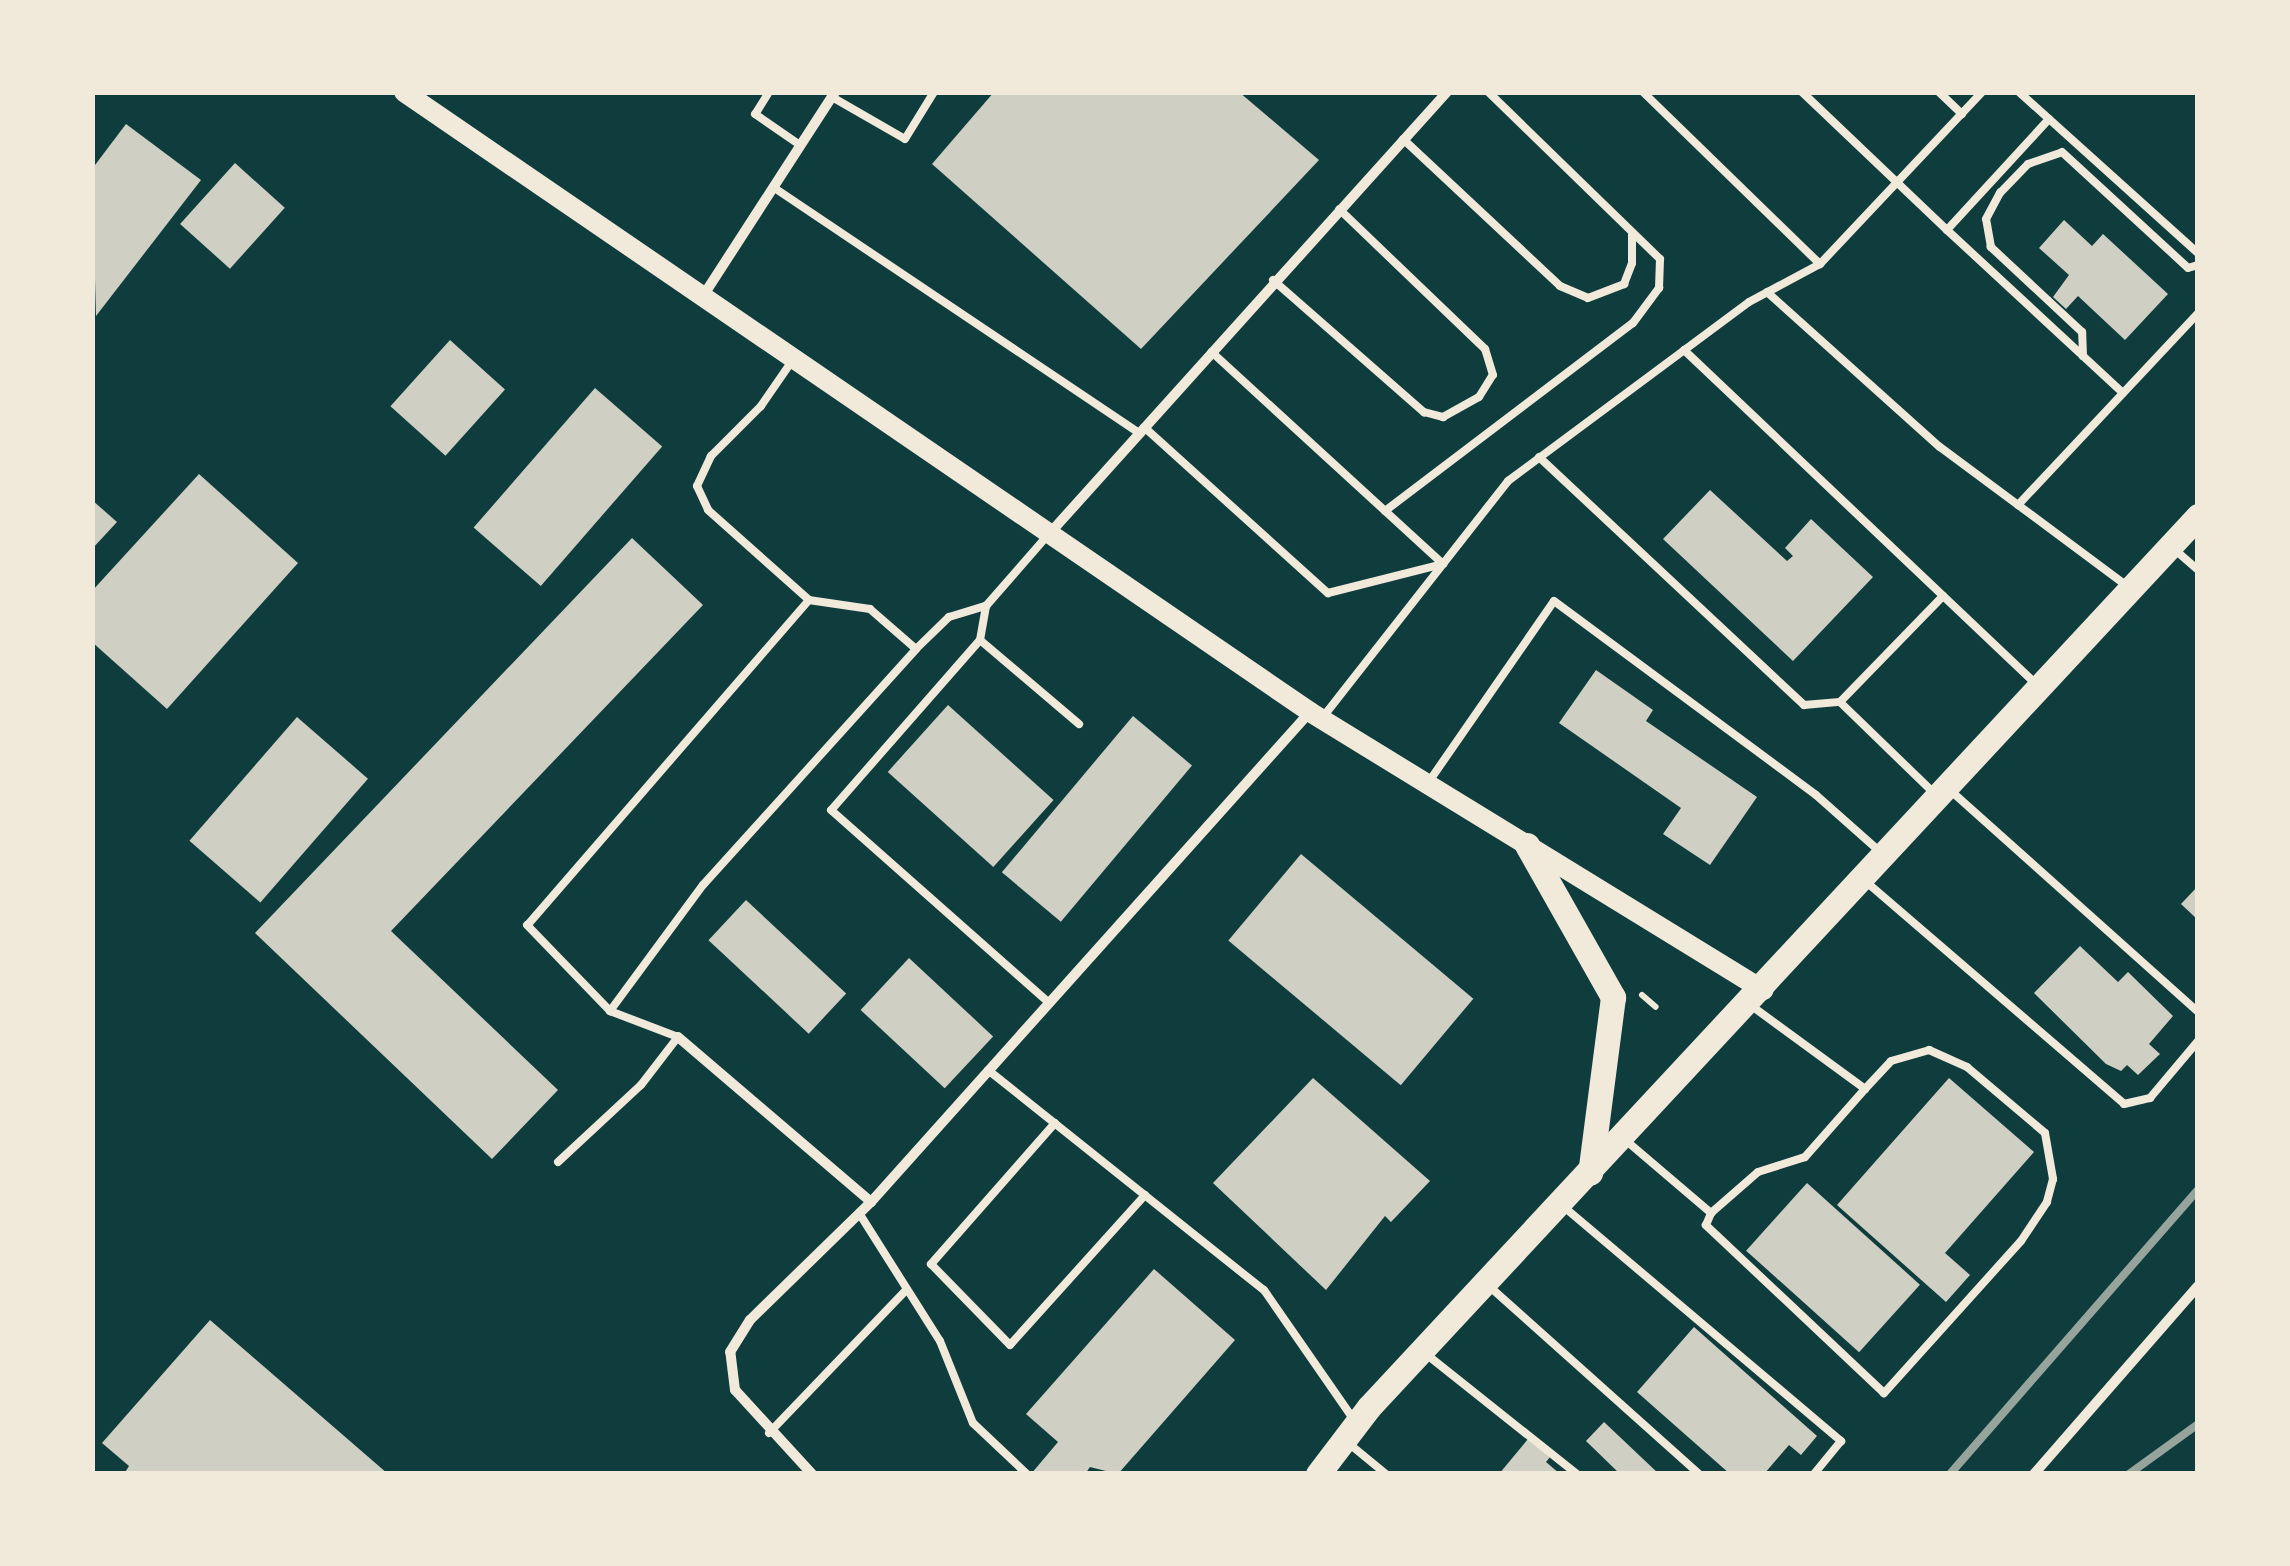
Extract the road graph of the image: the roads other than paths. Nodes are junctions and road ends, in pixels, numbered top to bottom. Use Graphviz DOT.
graph roads {
  1 [pos="404,92"];
  2 [pos="769,92"];
  3 [pos="934,92"];
  4 [pos="1447,92"];
  5 [pos="1488,92"];
  6 [pos="1643,92"];
  7 [pos="1802,92"];
  8 [pos="1940,92"];
  9 [pos="1982,92"];
  10 [pos="2019,92"];
  11 [pos="833,94"];
  12 [pos="1962,114"];
  13 [pos="2049,120"];
  14 [pos="1403,139"];
  15 [pos="800,145"];
  16 [pos="1897,182"];
  17 [pos="773,187"];
  18 [pos="1339,209"];
  19 [pos="1948,230"];
  20 [pos="1632,232"];
  21 [pos="2198,253"];
  22 [pos="1820,264"];
  23 [pos="2198,264"];
  24 [pos="1273,280"];
  25 [pos="1768,292"];
  26 [pos="705,293"];
  27 [pos="2198,313"];
  28 [pos="1684,350"];
  29 [pos="1210,351"];
  30 [pos="796,356"];
  31 [pos="2082,356"];
  32 [pos="2123,393"];
  33 [pos="1141,429"];
  34 [pos="1540,457"];
  35 [pos="2018,505"];
  36 [pos="1385,511"];
  37 [pos="2198,516"];
  38 [pos="1050,533"];
  39 [pos="2171,546"];
  40 [pos="1443,564"];
  41 [pos="2198,570"];
  42 [pos="2131,589"];
  43 [pos="1943,596"];
  44 [pos="809,600"];
  45 [pos="986,606"];
  46 [pos="980,640"];
  47 [pos="916,649"];
  48 [pos="2040,688"];
  49 [pos="1840,702"];
  50 [pos="1316,716"];
  51 [pos="1079,724"];
  52 [pos="1428,784"];
  53 [pos="1943,793"];
  54 [pos="1528,845"];
  55 [pos="1885,856"];
  56 [pos="1864,880"];
  57 [pos="1756,997"];
  58 [pos="1047,1001"];
  59 [pos="610,1011"];
  60 [pos="2198,1012"];
  61 [pos="678,1037"];
  62 [pos="2198,1041"];
  63 [pos="987,1069"];
  64 [pos="1865,1089"];
  65 [pos="1055,1122"];
  66 [pos="1623,1138"];
  67 [pos="558,1162"];
  68 [pos="1590,1173"];
  69 [pos="1145,1195"];
  70 [pos="871,1202"];
  71 [pos="1561,1204"];
  72 [pos="859,1213"];
  73 [pos="1710,1213"];
  74 [pos="1486,1283"];
  75 [pos="2198,1286"];
  76 [pos="907,1288"];
  77 [pos="1422,1351"];
  78 [pos="1350,1432"];
  79 [pos="769,1433"];
  80 [pos="812,1474"];
  81 [pos="1027,1474"];
  82 [pos="1318,1474"];
  83 [pos="1386,1474"];
  84 [pos="1578,1474"];
  85 [pos="1699,1474"];
  86 [pos="1814,1474"];
  87 [pos="2034,1474"];
  1 -- 26 [label="main road"];
  2 -- 15 [label="lane"];
  3 -- 11 [label="lane"];
  4 -- 14 [label="street"];
  5 -- 20 [label="lane"];
  6 -- 22 [label="lane"];
  7 -- 16 [label="lane"];
  8 -- 12 [label="lane"];
  9 -- 12 [label="lane"];
  10 -- 13 [label="lane"];
  11 -- 15 [label="street"];
  12 -- 16 [label="lane"];
  13 -- 19 [label="lane"];
  13 -- 21 [label="lane"];
  14 -- 18 [label="street"];
  14 -- 20 [label="lane"];
  15 -- 17 [label="street"];
  16 -- 19 [label="lane"];
  16 -- 22 [label="lane"];
  17 -- 26 [label="street"];
  17 -- 33 [label="lane"];
  18 -- 24 [label="street"];
  18 -- 24 [label="lane"];
  19 -- 31 [label="lane"];
  20 -- 36 [label="lane"];
  22 -- 25 [label="lane"];
  23 -- 31 [label="lane"];
  24 -- 29 [label="street"];
  25 -- 28 [label="lane"];
  25 -- 35 [label="lane"];
  26 -- 30 [label="main road"];
  27 -- 32 [label="lane"];
  28 -- 34 [label="lane"];
  28 -- 43 [label="lane"];
  29 -- 33 [label="street"];
  29 -- 36 [label="lane"];
  30 -- 38 [label="main road"];
  30 -- 44 [label="lane"];
  31 -- 32 [label="lane"];
  32 -- 35 [label="lane"];
  33 -- 38 [label="street"];
  33 -- 40 [label="lane"];
  34 -- 40 [label="lane"];
  34 -- 49 [label="lane"];
  35 -- 42 [label="lane"];
  36 -- 40 [label="lane"];
  37 -- 39 [label="main road"];
  38 -- 45 [label="lane"];
  38 -- 50 [label="main road"];
  39 -- 41 [label="lane"];
  39 -- 42 [label="main road"];
  40 -- 50 [label="lane"];
  42 -- 48 [label="main road"];
  43 -- 48 [label="lane"];
  43 -- 49 [label="lane"];
  44 -- 47 [label="lane"];
  44 -- 59 [label="lane"];
  45 -- 46 [label="lane"];
  45 -- 47 [label="lane"];
  46 -- 51 [label="lane"];
  46 -- 58 [label="lane"];
  47 -- 59 [label="lane"];
  48 -- 53 [label="main road"];
  49 -- 53 [label="lane"];
  50 -- 52 [label="main road"];
  50 -- 58 [label="street"];
  52 -- 54 [label="main road"];
  52 -- 55 [label="lane"];
  53 -- 55 [label="main road"];
  53 -- 60 [label="lane"];
  54 -- 57 [label="main road"];
  54 -- 68 [label="main road"];
  55 -- 56 [label="main road"];
  56 -- 57 [label="main road"];
  56 -- 62 [label="lane"];
  57 -- 64 [label="lane"];
  57 -- 66 [label="main road"];
  58 -- 63 [label="street"];
  59 -- 61 [label="lane"];
  61 -- 67 [label="lane"];
  61 -- 70 [label="street"];
  63 -- 65 [label="lane"];
  63 -- 70 [label="street"];
  64 -- 73 [label="lane"];
  64 -- 73 [label="lane"];
  65 -- 69 [label="lane"];
  65 -- 69 [label="lane"];
  66 -- 68 [label="main road"];
  66 -- 73 [label="lane"];
  68 -- 71 [label="main road"];
  69 -- 78 [label="lane"];
  70 -- 72 [label="street"];
  71 -- 74 [label="main road"];
  71 -- 86 [label="lane"];
  72 -- 76 [label="lane"];
  72 -- 79 [label="street"];
  74 -- 77 [label="main road"];
  74 -- 85 [label="lane"];
  75 -- 87 [label="street"];
  76 -- 79 [label="lane"];
  76 -- 81 [label="lane"];
  77 -- 78 [label="main road"];
  77 -- 84 [label="lane"];
  78 -- 82 [label="main road"];
  78 -- 83 [label="lane"];
  79 -- 80 [label="street"];
}
